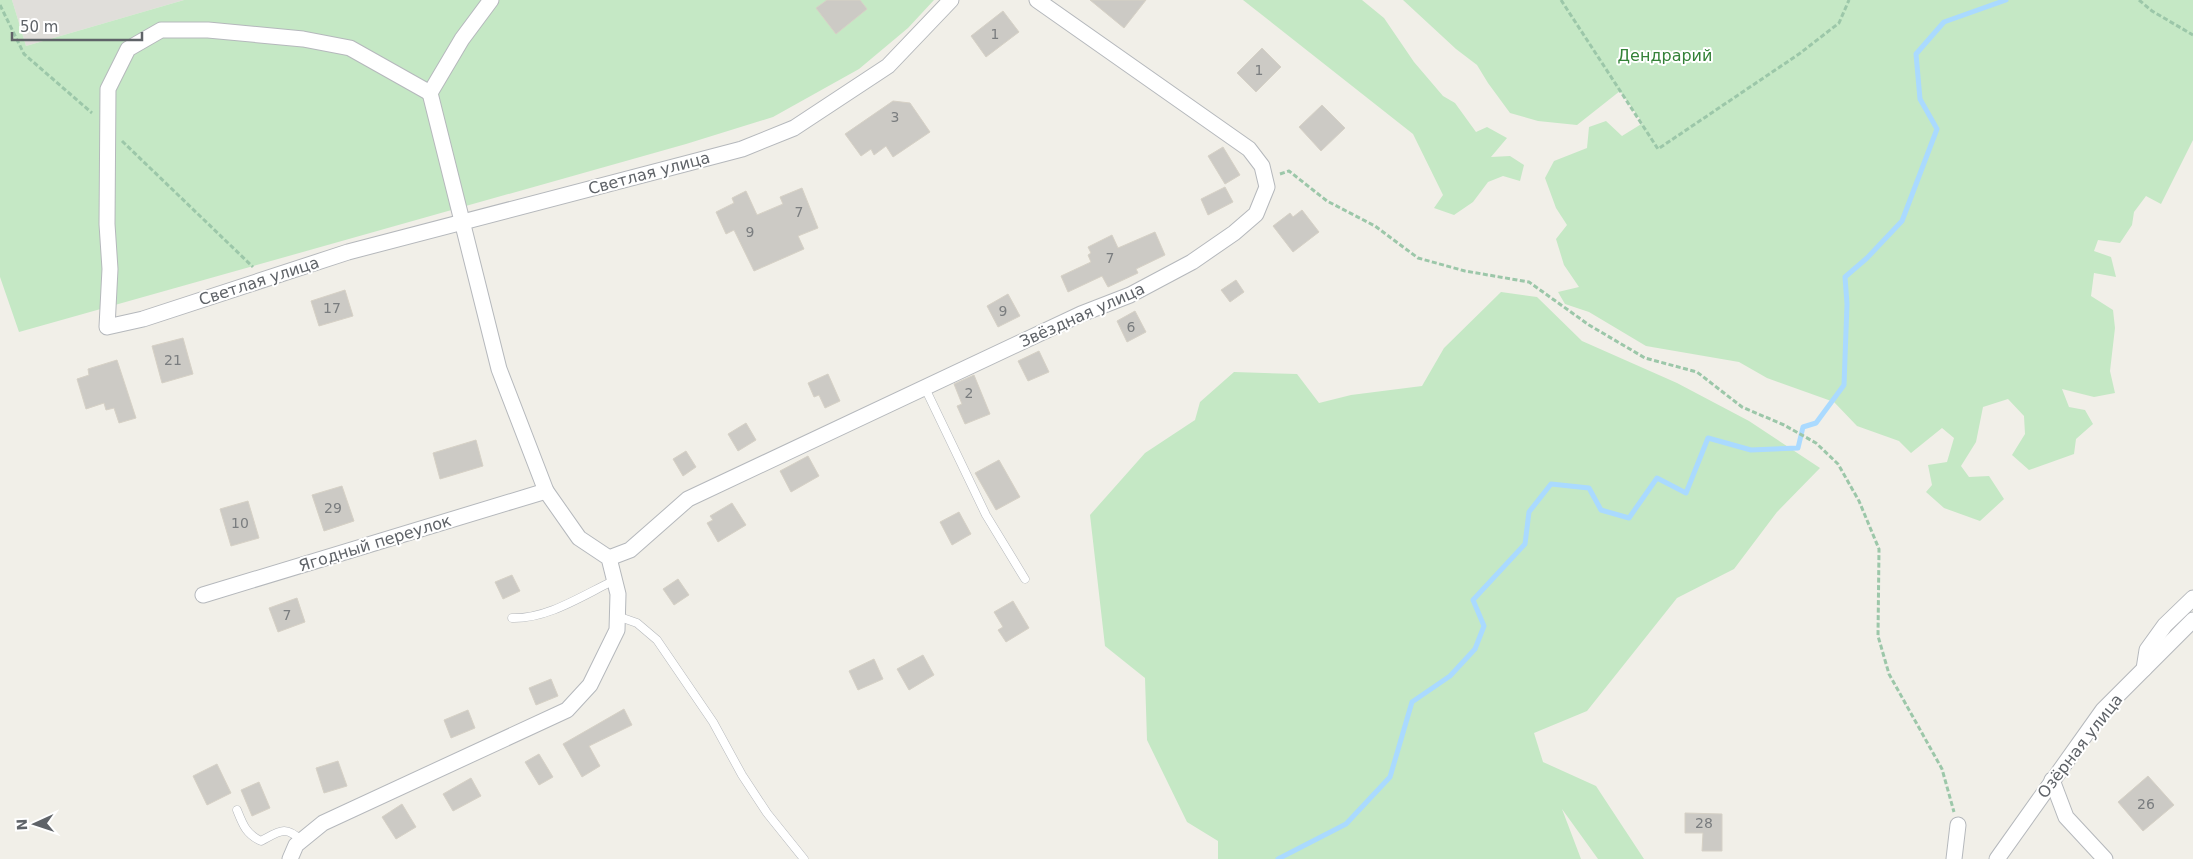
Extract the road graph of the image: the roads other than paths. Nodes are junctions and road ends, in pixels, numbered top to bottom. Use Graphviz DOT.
graph roads {
  1 [pos="491,0"];
  2 [pos="951,0"];
  3 [pos="1037,0"];
  4 [pos="430,93"];
  5 [pos="463,222"];
  6 [pos="924,388"];
  7 [pos="546,491"];
  8 [pos="609,558"];
  9 [pos="1025,579"];
  10 [pos="615,580"];
  11 [pos="203,595"];
  12 [pos="2193,598"];
  13 [pos="617,616"];
  14 [pos="512,618"];
  15 [pos="2193,620"];
  16 [pos="2144,669"];
  17 [pos="2052,780"];
  18 [pos="237,810"];
  19 [pos="1958,825"];
  20 [pos="302,840"];
  21 [pos="290,859"];
  22 [pos="804,859"];
  23 [pos="1954,859"];
  24 [pos="1997,859"];
  25 [pos="2105,859"];
  1 -- 4 [label="street"];
  2 -- 5 [label="street, Светлая улица"];
  3 -- 6 [label="street, Звёздная улица"];
  4 -- 5 [label="street"];
  4 -- 5 [label="street, Светлая улица"];
  5 -- 7 [label="street"];
  6 -- 8 [label="street, Звёздная улица"];
  6 -- 9 [label="lane"];
  7 -- 8 [label="street"];
  7 -- 11 [label="street, Ягодный переулок"];
  8 -- 10 [label="street"];
  10 -- 13 [label="street"];
  10 -- 14 [label="lane"];
  12 -- 16 [label="street"];
  13 -- 20 [label="street"];
  13 -- 22 [label="lane"];
  15 -- 16 [label="street, Озёрная улица"];
  16 -- 17 [label="street, Озёрная улица"];
  17 -- 24 [label="street, Озёрная улица"];
  17 -- 25 [label="street"];
  18 -- 20 [label="lane"];
  19 -- 23 [label="street"];
  20 -- 21 [label="street"];
}
